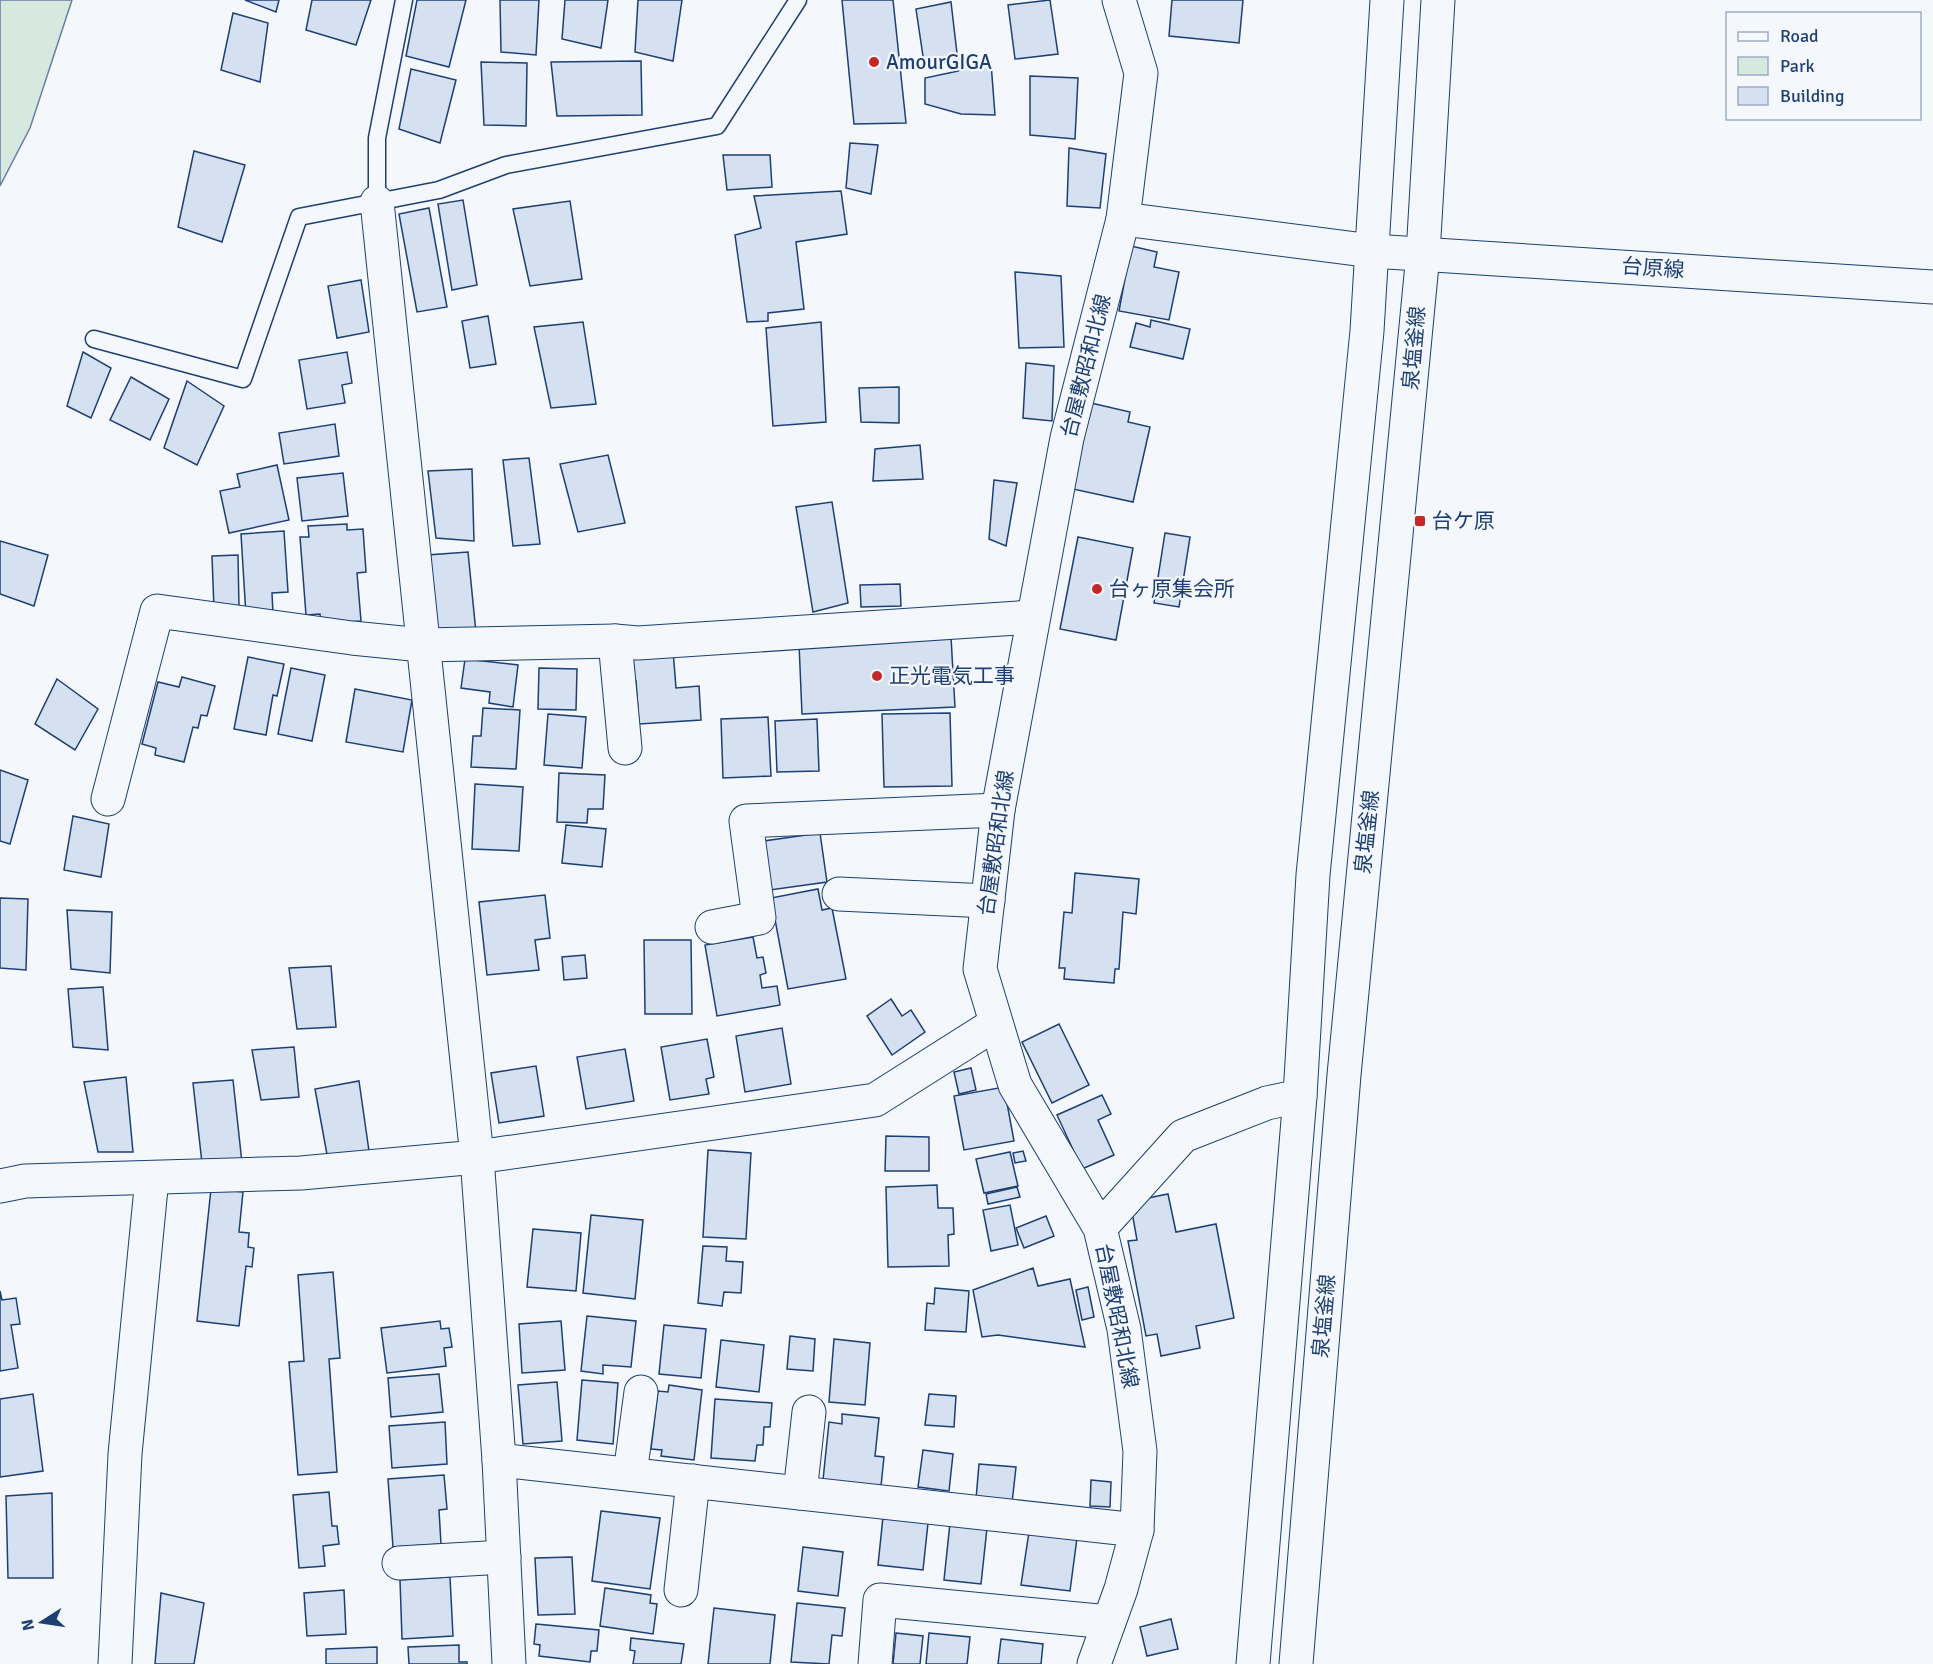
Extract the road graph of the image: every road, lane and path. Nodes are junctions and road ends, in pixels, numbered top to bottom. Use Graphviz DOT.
graph roads {
  1 [pos="404,0"];
  2 [pos="798,0"];
  3 [pos="1119,0"];
  4 [pos="1387,0"];
  5 [pos="1438,0"];
  6 [pos="376,202"];
  7 [pos="1123,219"];
  8 [pos="1372,251"];
  9 [pos="1423,254"];
  10 [pos="1933,287"];
  11 [pos="94,339"];
  12 [pos="1033,617"];
  13 [pos="615,641"];
  14 [pos="422,645"];
  15 [pos="625,748"];
  16 [pos="108,799"];
  17 [pos="998,810"];
  18 [pos="839,894"];
  19 [pos="988,901"];
  20 [pos="712,927"];
  21 [pos="995,1024"];
  22 [pos="1300,1096"];
  23 [pos="477,1157"];
  24 [pos="152,1178"];
  25 [pos="0,1186"];
  26 [pos="1100,1228"];
  27 [pos="641,1392"];
  28 [pos="809,1412"];
  29 [pos="499,1460"];
  30 [pos="630,1474"];
  31 [pos="693,1481"];
  32 [pos="800,1493"];
  33 [pos="1137,1530"];
  34 [pos="504,1557"];
  35 [pos="399,1563"];
  36 [pos="681,1590"];
  37 [pos="1109,1623"];
  38 [pos="115,1664"];
  39 [pos="508,1664"];
  40 [pos="875,1664"];
  41 [pos="1094,1664"];
  42 [pos="1253,1664"];
  43 [pos="1296,1664"];
  1 -- 6 [label="lane"];
  2 -- 6 [label="lane"];
  3 -- 7 [label="street, 台屋敷昭和北線"];
  4 -- 8 [label="street, 泉塩釜線"];
  5 -- 9 [label="street, 泉塩釜線"];
  6 -- 11 [label="lane"];
  6 -- 14 [label="street"];
  7 -- 8 [label="street, 台原線"];
  7 -- 12 [label="street, 台屋敷昭和北線"];
  8 -- 9 [label="street, 台原線"];
  8 -- 22 [label="street, 泉塩釜線"];
  9 -- 10 [label="street, 台原線"];
  9 -- 43 [label="street, 泉塩釜線"];
  12 -- 13 [label="street"];
  12 -- 17 [label="street, 台屋敷昭和北線"];
  13 -- 14 [label="street"];
  13 -- 15 [label="street"];
  14 -- 16 [label="street"];
  14 -- 23 [label="street"];
  17 -- 19 [label="street, 台屋敷昭和北線"];
  17 -- 20 [label="street"];
  18 -- 19 [label="street"];
  19 -- 21 [label="street, 台屋敷昭和北線"];
  21 -- 23 [label="street"];
  21 -- 26 [label="street, 台屋敷昭和北線"];
  22 -- 26 [label="street"];
  22 -- 42 [label="street, 泉塩釜線"];
  23 -- 24 [label="street"];
  23 -- 29 [label="street"];
  24 -- 25 [label="street"];
  24 -- 38 [label="street"];
  26 -- 33 [label="street, 台屋敷昭和北線"];
  27 -- 30 [label="street"];
  28 -- 32 [label="street"];
  29 -- 30 [label="street"];
  29 -- 34 [label="street"];
  30 -- 31 [label="street"];
  31 -- 32 [label="street"];
  31 -- 36 [label="street"];
  32 -- 33 [label="street"];
  33 -- 37 [label="street, 台屋敷昭和北線"];
  34 -- 35 [label="street"];
  34 -- 39 [label="street"];
  37 -- 40 [label="street"];
  37 -- 41 [label="street, 台屋敷昭和北線"];
}
